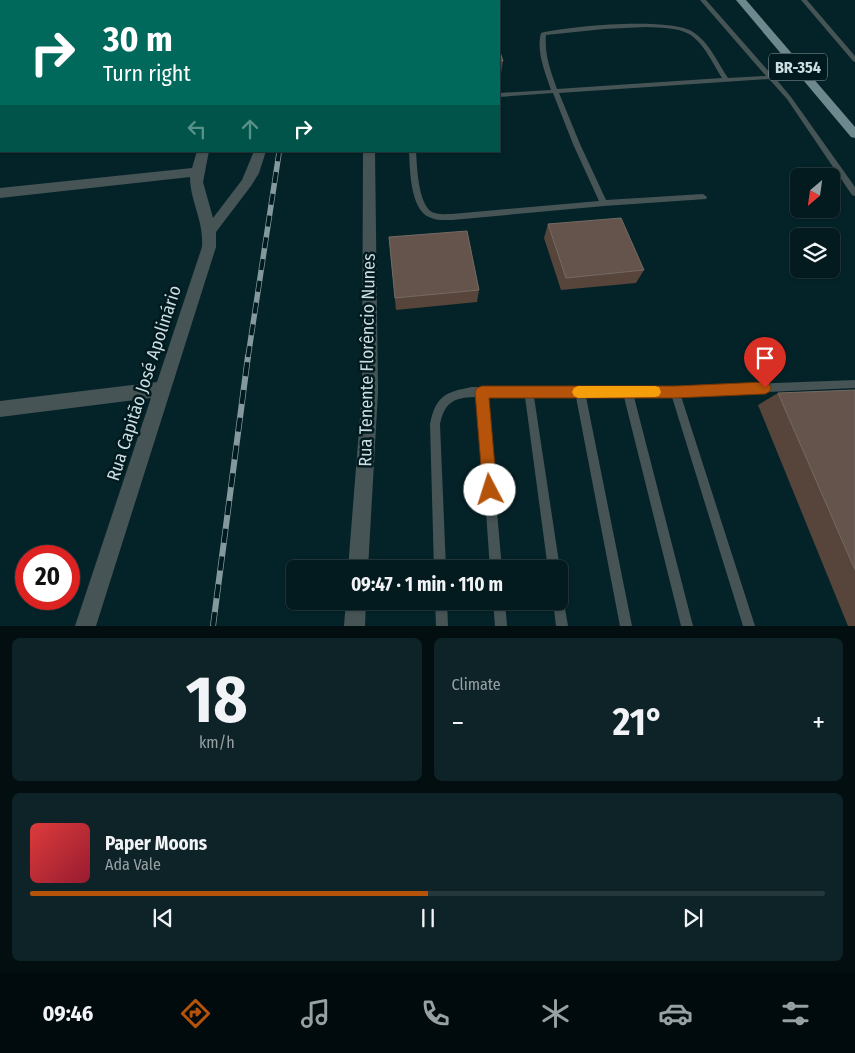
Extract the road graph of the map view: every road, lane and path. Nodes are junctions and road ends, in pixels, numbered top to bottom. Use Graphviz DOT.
graph roads {
  1 [pos="703,0"];
  2 [pos="740,0"];
  3 [pos="804,0"];
  4 [pos="855,60"];
  5 [pos="772,77"];
  6 [pos="808,78"];
  7 [pos="726,80"];
  8 [pos="554,91"];
  9 [pos="500,95"];
  10 [pos="855,134"];
  11 [pos="203,152"];
  12 [pos="260,152"];
  13 [pos="370,152"];
  14 [pos="412,152"];
  15 [pos="197,172"];
  16 [pos="855,192"];
  17 [pos="0,193"];
  18 [pos="703,197"];
  19 [pos="604,203"];
  20 [pos="211,229"];
  21 [pos="855,384"];
  22 [pos="163,389"];
  23 [pos="482,392"];
  24 [pos="529,392"];
  25 [pos="580,392"];
  26 [pos="628,392"];
  27 [pos="675,392"];
  28 [pos="0,409"];
  29 [pos="359,560"];
  30 [pos="440,560"];
  31 [pos="495,560"];
  32 [pos="553,560"];
  33 [pos="355,610"];
  34 [pos="441,610"];
  35 [pos="500,610"];
  36 [pos="560,610"];
  37 [pos="85,626"];
  38 [pos="354,626"];
  39 [pos="442,626"];
  40 [pos="501,626"];
  41 [pos="562,626"];
  42 [pos="626,626"];
  43 [pos="687,626"];
  44 [pos="750,626"];
  1 -- 5 [label="lane"];
  2 -- 6 [label="main road, BR-354"];
  3 -- 4 [label="lane"];
  5 -- 6 [label="lane"];
  5 -- 7 [label="lane"];
  5 -- 16 [label="lane"];
  6 -- 10 [label="main road, BR-354"];
  7 -- 8 [label="lane"];
  7 -- 8 [label="lane"];
  8 -- 9 [label="lane"];
  8 -- 19 [label="lane"];
  11 -- 15 [label="street, Rua Capitão José Apolinário"];
  12 -- 20 [label="street"];
  13 -- 29 [label="street, Rua Tenente Florêncio Nunes"];
  14 -- 19 [label="lane"];
  15 -- 17 [label="street"];
  15 -- 20 [label="street, Rua Capitão José Apolinário"];
  18 -- 19 [label="lane"];
  20 -- 22 [label="street, Rua Capitão José Apolinário"];
  21 -- 27 [label="lane"];
  22 -- 28 [label="street"];
  22 -- 37 [label="street, Rua Capitão José Apolinário"];
  23 -- 24 [label="lane"];
  23 -- 30 [label="lane"];
  23 -- 31 [label="lane"];
  24 -- 25 [label="lane"];
  24 -- 32 [label="lane"];
  25 -- 26 [label="lane"];
  25 -- 42 [label="lane"];
  26 -- 27 [label="lane"];
  26 -- 43 [label="lane"];
  27 -- 44 [label="lane"];
  33 -- 38 [label="street"];
  34 -- 39 [label="lane"];
  35 -- 40 [label="lane"];
  36 -- 41 [label="lane"];
}
